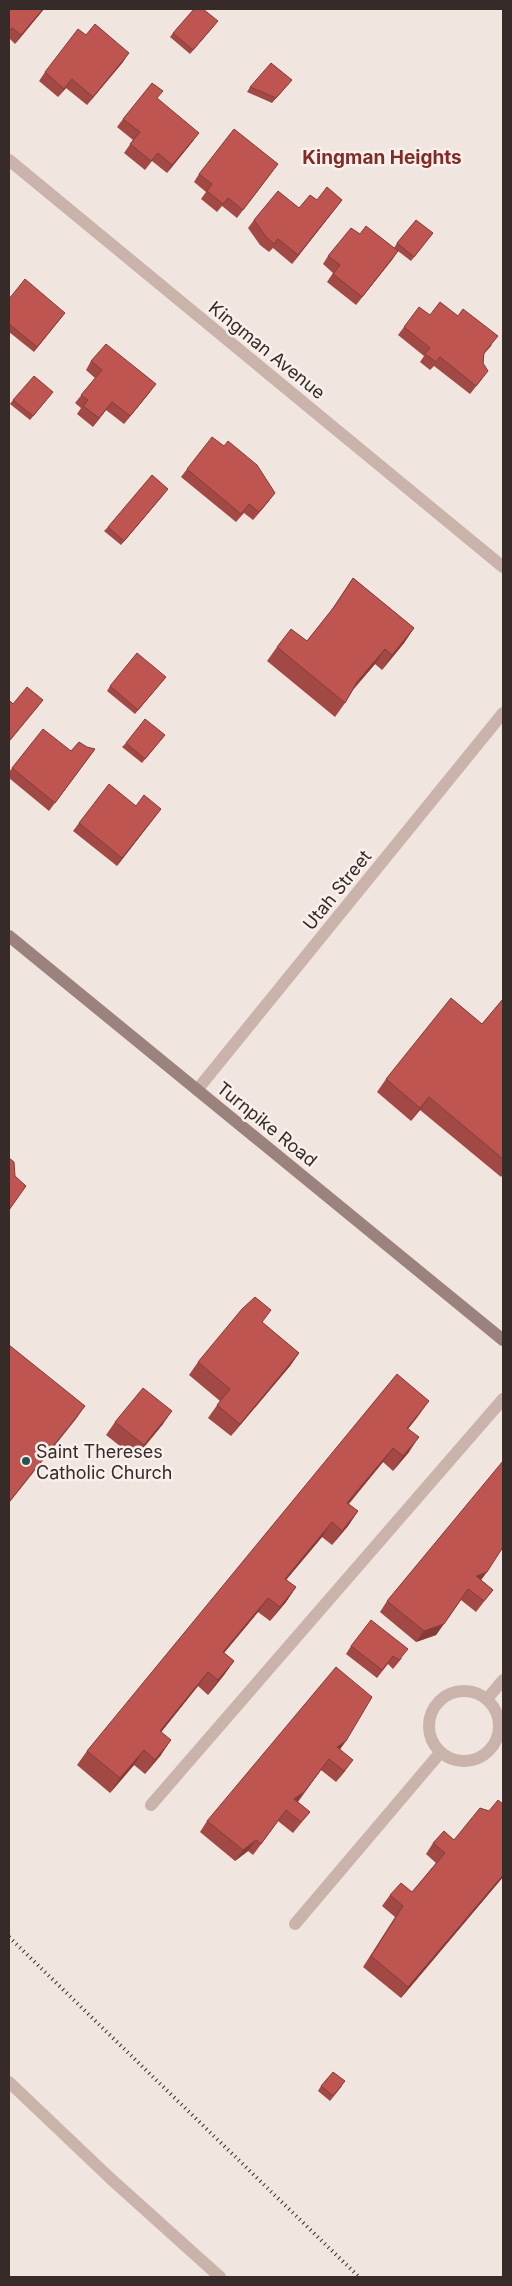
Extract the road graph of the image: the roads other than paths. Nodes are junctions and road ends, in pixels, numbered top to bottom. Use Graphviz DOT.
graph roads {
  1 [pos="9,160"];
  2 [pos="503,567"];
  3 [pos="503,713"];
  4 [pos="9,936"];
  5 [pos="197,1090"];
  6 [pos="503,1340"];
  7 [pos="503,1399"];
  8 [pos="503,1680"];
  9 [pos="487,1699"];
  10 [pos="440,1753"];
  11 [pos="151,1805"];
  12 [pos="295,1924"];
  13 [pos="9,2082"];
  14 [pos="220,2277"];
  1 -- 2 [label="street, Kingman Avenue"];
  3 -- 5 [label="street, Utah Street"];
  4 -- 5 [label="main road, Turnpike Road"];
  5 -- 6 [label="main road, Turnpike Road"];
  7 -- 11 [label="street"];
  8 -- 9 [label="street"];
  9 -- 10 [label="street"];
  9 -- 10 [label="street"];
  10 -- 12 [label="street"];
  13 -- 14 [label="street"];
}
